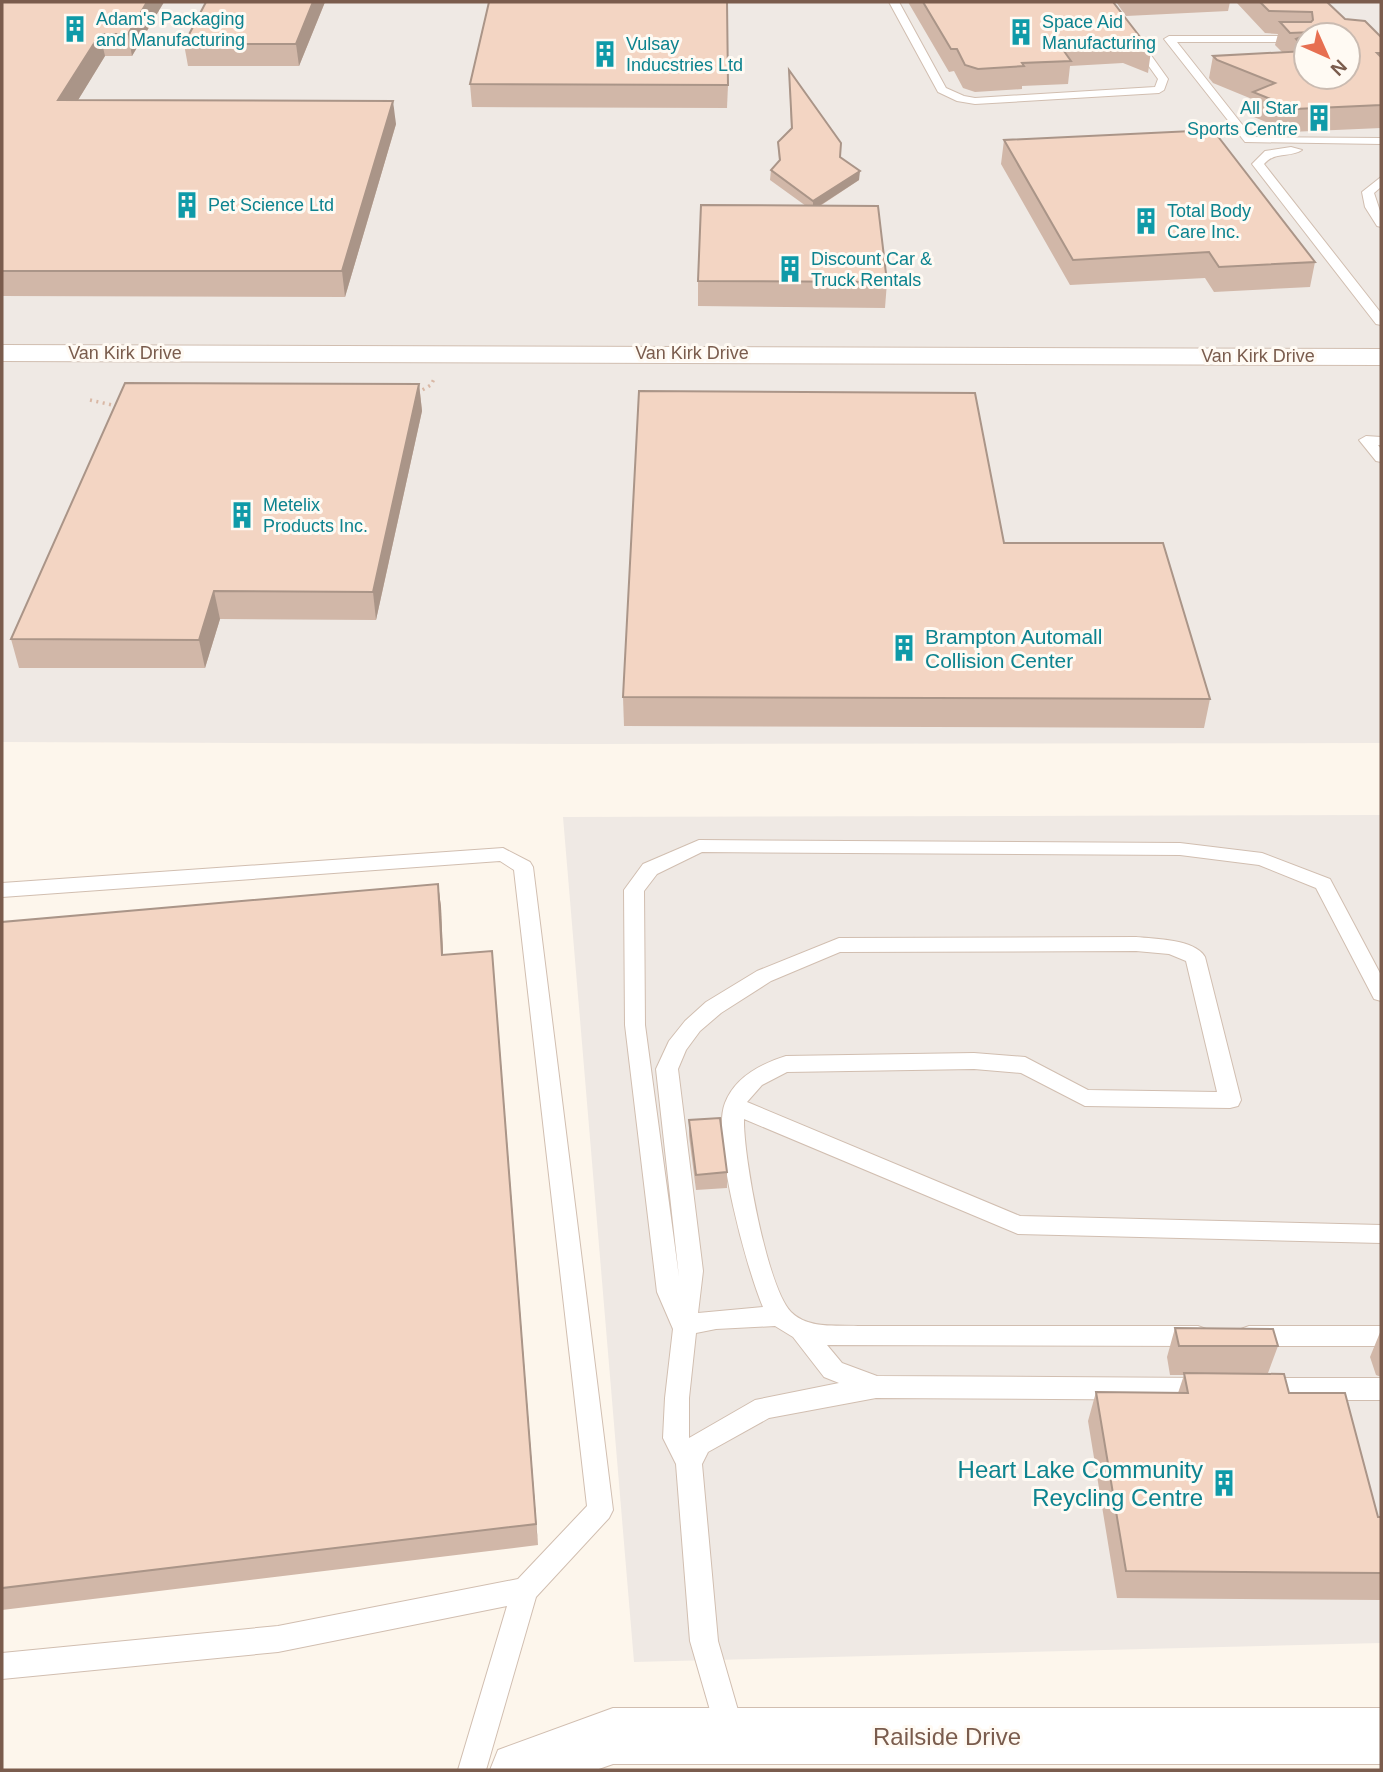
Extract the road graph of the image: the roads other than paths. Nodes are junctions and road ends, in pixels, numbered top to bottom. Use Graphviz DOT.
graph roads {
  1 [pos="894,2"];
  2 [pos="1108,2"];
  3 [pos="1292,39"];
  4 [pos="1381,141"];
  5 [pos="1381,150"];
  6 [pos="1381,181"];
  7 [pos="1381,223"];
  8 [pos="1381,321"];
  9 [pos="3,355"];
  10 [pos="1381,357"];
  11 [pos="1381,441"];
  12 [pos="1381,458"];
  13 [pos="2,890"];
  14 [pos="1381,994"];
  15 [pos="734,1106"];
  16 [pos="1381,1234"];
  17 [pos="779,1316"];
  18 [pos="683,1326"];
  19 [pos="803,1333"];
  20 [pos="1381,1336"];
  21 [pos="876,1387"];
  22 [pos="1381,1390"];
  23 [pos="689,1462"];
  24 [pos="525,1590"];
  25 [pos="2,1666"];
  26 [pos="732,1735"];
  27 [pos="1381,1736"];
  28 [pos="472,1770"];
  29 [pos="518,1770"];
  1 -- 2 [label="lane"];
  3 -- 4 [label="lane"];
  5 -- 8 [label="lane"];
  6 -- 7 [label="lane"];
  9 -- 10 [label="street, Van Kirk Drive"];
  11 -- 12 [label="lane"];
  13 -- 24 [label="lane"];
  14 -- 18 [label="lane"];
  15 -- 16 [label="lane"];
  15 -- 17 [label="lane"];
  15 -- 18 [label="lane"];
  17 -- 18 [label="lane"];
  17 -- 19 [label="lane"];
  18 -- 23 [label="lane"];
  19 -- 20 [label="lane"];
  19 -- 21 [label="lane"];
  21 -- 22 [label="lane"];
  21 -- 23 [label="lane"];
  23 -- 26 [label="lane"];
  24 -- 25 [label="lane"];
  24 -- 28 [label="lane"];
  26 -- 27 [label="street, Railside Drive"];
  26 -- 29 [label="street, Railside Drive"];
}
